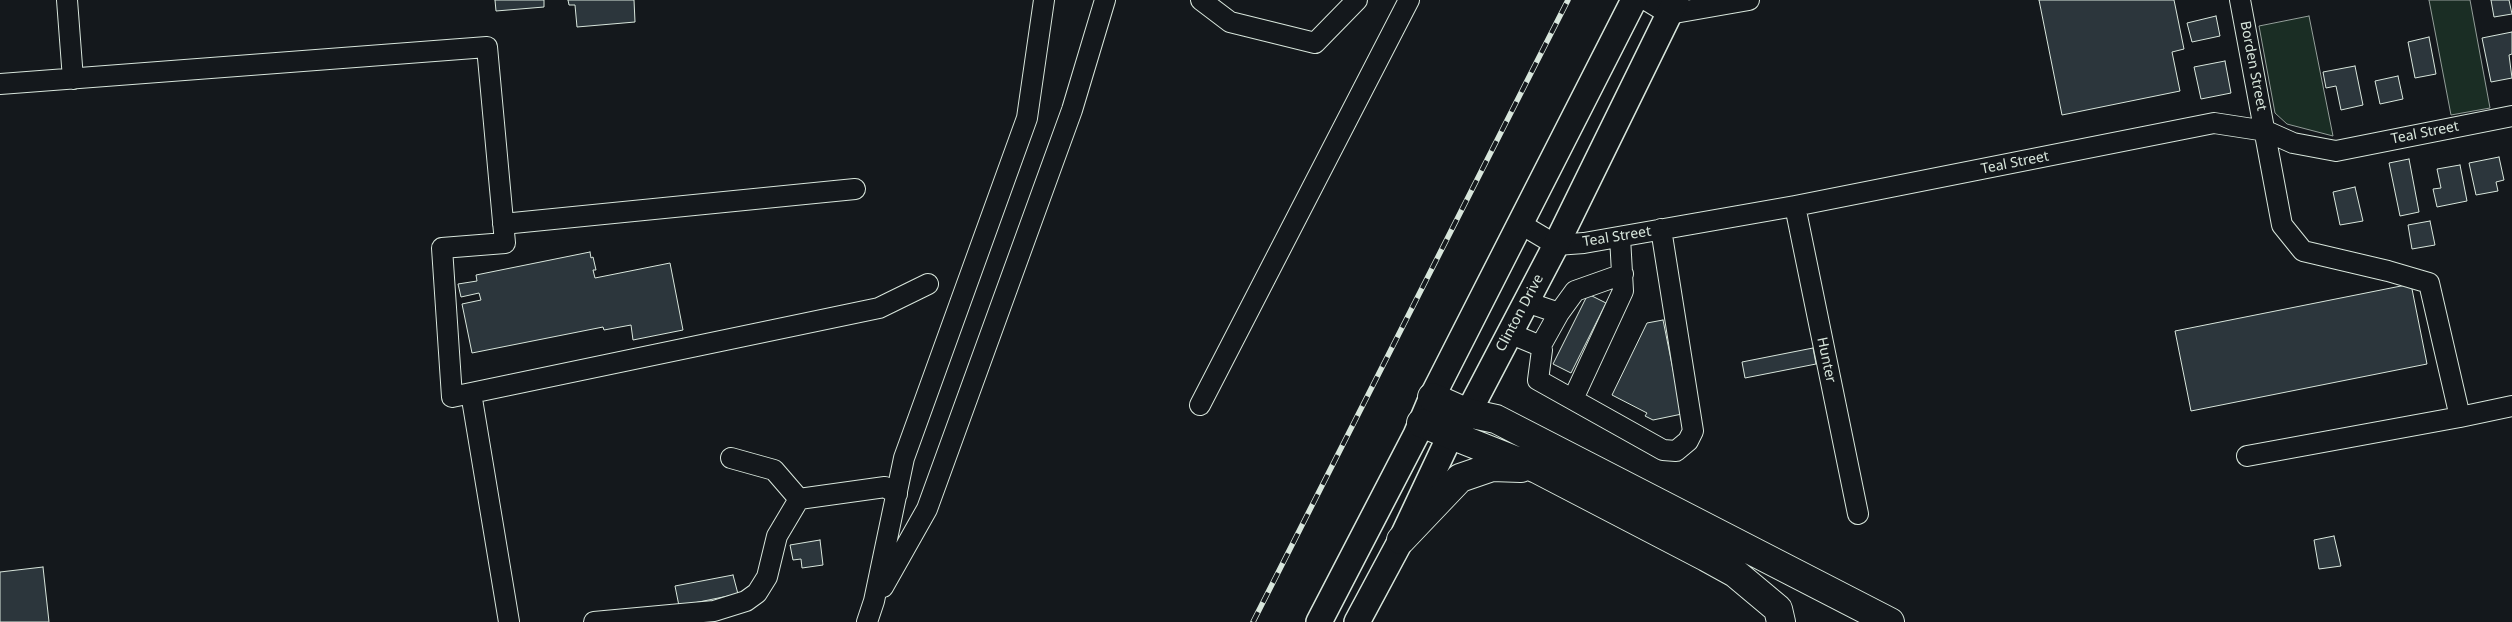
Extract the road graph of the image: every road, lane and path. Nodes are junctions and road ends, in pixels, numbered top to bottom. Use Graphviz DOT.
graph roads {
  1 [pos="66,0"];
  2 [pos="1044,0"];
  3 [pos="1105,0"];
  4 [pos="1201,0"];
  5 [pos="1357,0"];
  6 [pos="1409,0"];
  7 [pos="1634,0"];
  8 [pos="1646,0"];
  9 [pos="1749,0"];
  10 [pos="2240,0"];
  11 [pos="1673,7"];
  12 [pos="73,79"];
  13 [pos="0,84"];
  14 [pos="2512,116"];
  15 [pos="2266,131"];
  16 [pos="856,190"];
  17 [pos="1795,206"];
  18 [pos="1520,223"];
  19 [pos="503,224"];
  20 [pos="1661,230"];
  21 [pos="1620,237"];
  22 [pos="1556,245"];
  23 [pos="1623,274"];
  24 [pos="928,284"];
  25 [pos="1526,302"];
  26 [pos="1559,313"];
  27 [pos="1509,333"];
  28 [pos="1540,347"];
  29 [pos="471,393"];
  30 [pos="1432,397"];
  31 [pos="1573,399"];
  32 [pos="1200,405"];
  33 [pos="2512,406"];
  34 [pos="1468,413"];
  35 [pos="2460,417"];
  36 [pos="1421,423"];
  37 [pos="1450,436"];
  38 [pos="2247,456"];
  39 [pos="731,458"];
  40 [pos="1537,470"];
  41 [pos="897,494"];
  42 [pos="799,499"];
  43 [pos="1858,514"];
  44 [pos="1401,540"];
  45 [pos="874,601"];
  46 [pos="509,622"];
  47 [pos="594,622"];
  48 [pos="867,622"];
  49 [pos="1319,622"];
  50 [pos="1357,622"];
  51 [pos="1781,622"];
  52 [pos="1890,622"];
  1 -- 12 [label="street"];
  2 -- 41 [label="street"];
  3 -- 45 [label="street"];
  4 -- 5 [label="street"];
  6 -- 32 [label="street"];
  7 -- 18 [label="main road"];
  8 -- 11 [label="street"];
  9 -- 11 [label="street"];
  10 -- 15 [label="street, Borden Street"];
  11 -- 22 [label="main road, Clinton Drive"];
  12 -- 13 [label="street"];
  12 -- 19 [label="street"];
  14 -- 15 [label="street, Teal Street"];
  15 -- 17 [label="street, Teal Street"];
  15 -- 35 [label="street, Borden Street"];
  16 -- 19 [label="street"];
  17 -- 20 [label="street, Teal Street"];
  17 -- 43 [label="street, Hunter"];
  18 -- 22 [label="street"];
  18 -- 30 [label="main road"];
  19 -- 29 [label="street"];
  20 -- 21 [label="street, Teal Street"];
  20 -- 31 [label="street"];
  21 -- 22 [label="street, Teal Street"];
  21 -- 23 [label="street"];
  22 -- 25 [label="main road, Clinton Drive"];
  23 -- 26 [label="street"];
  23 -- 31 [label="street"];
  24 -- 29 [label="street"];
  25 -- 26 [label="street"];
  25 -- 27 [label="main road, Clinton Drive"];
  26 -- 28 [label="street"];
  27 -- 28 [label="street"];
  27 -- 34 [label="main road, Clinton Drive"];
  28 -- 31 [label="street"];
  29 -- 46 [label="street"];
  30 -- 34 [label="highway"];
  30 -- 36 [label="main road"];
  33 -- 35 [label="street"];
  34 -- 37 [label="main road, Clinton Drive"];
  34 -- 52 [label="highway"];
  35 -- 38 [label="street"];
  36 -- 37 [label="highway"];
  36 -- 49 [label="main road"];
  37 -- 40 [label="highway"];
  37 -- 44 [label="main road, Clinton Drive"];
  39 -- 42 [label="street"];
  40 -- 44 [label="highway"];
  40 -- 51 [label="highway"];
  41 -- 42 [label="street"];
  41 -- 45 [label="street"];
  42 -- 47 [label="street"];
  44 -- 50 [label="main road, Clinton Drive"];
  45 -- 48 [label="street"];
}
